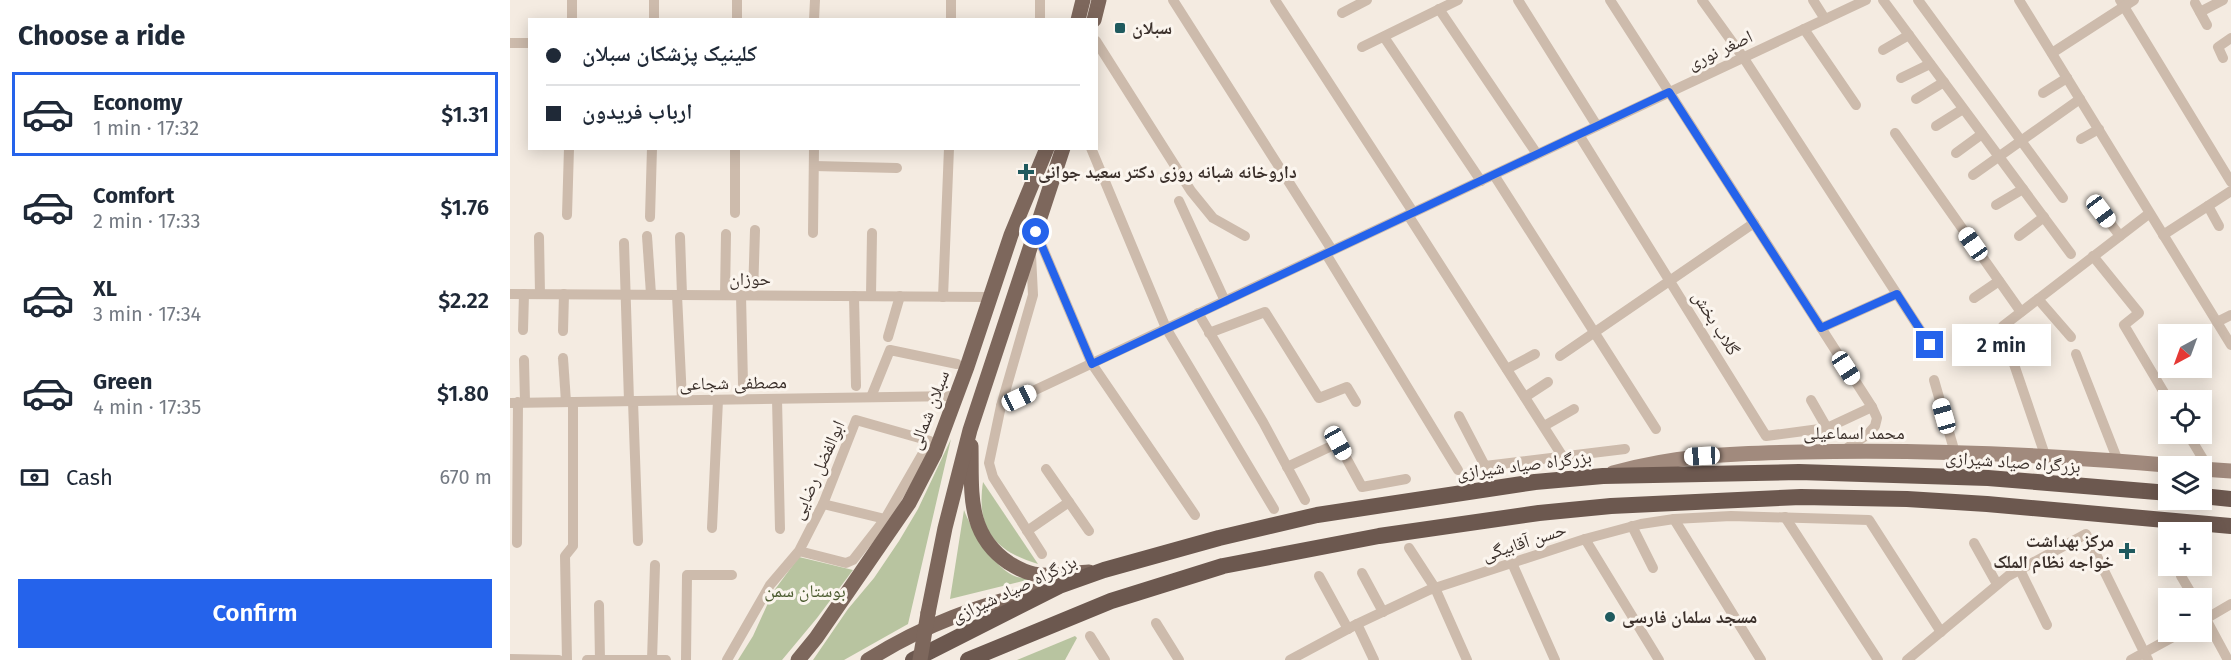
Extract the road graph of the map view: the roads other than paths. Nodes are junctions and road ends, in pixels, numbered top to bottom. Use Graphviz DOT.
graph roads {
  1 [pos="572,0"];
  2 [pos="654,0"];
  3 [pos="737,0"];
  4 [pos="815,0"];
  5 [pos="951,0"];
  6 [pos="1040,0"];
  7 [pos="1083,0"];
  8 [pos="1099,0"];
  9 [pos="1173,0"];
  10 [pos="1275,0"];
  11 [pos="1367,0"];
  12 [pos="1458,0"];
  13 [pos="1518,0"];
  14 [pos="1610,0"];
  15 [pos="1702,0"];
  16 [pos="1813,0"];
  17 [pos="1866,0"];
  18 [pos="1883,0"];
  19 [pos="1918,0"];
  20 [pos="2019,0"];
  21 [pos="2223,0"];
  22 [pos="2126,2"];
  23 [pos="1438,9"];
  24 [pos="1341,13"];
  25 [pos="572,18"];
  26 [pos="654,18"];
  27 [pos="737,18"];
  28 [pos="814,18"];
  29 [pos="951,18"];
  30 [pos="1040,18"];
  31 [pos="1078,18"];
  32 [pos="1094,18"];
  33 [pos="1825,19"];
  34 [pos="2206,25"];
  35 [pos="1804,29"];
  36 [pos="1909,35"];
  37 [pos="1384,37"];
  38 [pos="2231,38"];
  39 [pos="510,43"];
  40 [pos="528,43"];
  41 [pos="1098,44"];
  42 [pos="1362,47"];
  43 [pos="1883,50"];
  44 [pos="2052,53"];
  45 [pos="1743,57"];
  46 [pos="2223,58"];
  47 [pos="1930,64"];
  48 [pos="1901,78"];
  49 [pos="2067,78"];
  50 [pos="1944,82"];
  51 [pos="1669,92"];
  52 [pos="2043,93"];
  53 [pos="1916,99"];
  54 [pos="2080,99"];
  55 [pos="1856,105"];
  56 [pos="1964,109"];
  57 [pos="1597,126"];
  58 [pos="1936,126"];
  59 [pos="2098,129"];
  60 [pos="1895,133"];
  61 [pos="1982,134"];
  62 [pos="1579,135"];
  63 [pos="2081,139"];
  64 [pos="2021,141"];
  65 [pos="569,150"];
  66 [pos="652,150"];
  67 [pos="735,150"];
  68 [pos="814,150"];
  69 [pos="950,150"];
  70 [pos="1046,150"];
  71 [pos="1092,150"];
  72 [pos="1062,153"];
  73 [pos="1956,153"];
  74 [pos="1537,154"];
  75 [pos="1998,156"];
  76 [pos="814,166"];
  77 [pos="897,168"];
  78 [pos="1494,175"];
  79 [pos="1973,176"];
  80 [pos="1480,181"];
  81 [pos="2231,182"];
  82 [pos="2022,189"];
  83 [pos="2231,192"];
  84 [pos="2063,198"];
  85 [pos="1179,201"];
  86 [pos="1996,205"];
  87 [pos="2208,206"];
  88 [pos="2101,211"];
  89 [pos="735,213"];
  90 [pos="1411,214"];
  91 [pos="567,215"];
  92 [pos="2146,216"];
  93 [pos="650,217"];
  94 [pos="2044,217"];
  95 [pos="1754,223"];
  96 [pos="2219,226"];
  97 [pos="755,230"];
  98 [pos="813,232"];
  99 [pos="1036,232"];
  100 [pos="872,233"];
  101 [pos="726,234"];
  102 [pos="2163,235"];
  103 [pos="647,236"];
  104 [pos="1245,236"];
  105 [pos="2019,236"];
  106 [pos="2120,236"];
  107 [pos="539,237"];
  108 [pos="680,237"];
  109 [pos="624,243"];
  110 [pos="1030,251"];
  111 [pos="1329,252"];
  112 [pos="2071,254"];
  113 [pos="2093,256"];
  114 [pos="1670,281"];
  115 [pos="1999,281"];
  116 [pos="510,294"];
  117 [pos="524,294"];
  118 [pos="540,294"];
  119 [pos="564,294"];
  120 [pos="626,294"];
  121 [pos="651,294"];
  122 [pos="1897,294"];
  123 [pos="679,295"];
  124 [pos="725,295"];
  125 [pos="741,295"];
  126 [pos="753,295"];
  127 [pos="854,296"];
  128 [pos="871,296"];
  129 [pos="900,296"];
  130 [pos="943,297"];
  131 [pos="990,297"];
  132 [pos="1974,298"];
  133 [pos="2038,299"];
  134 [pos="1225,301"];
  135 [pos="2021,312"];
  136 [pos="1198,314"];
  137 [pos="2231,315"];
  138 [pos="2217,322"];
  139 [pos="1166,328"];
  140 [pos="1821,328"];
  141 [pos="523,330"];
  142 [pos="563,331"];
  143 [pos="1209,333"];
  144 [pos="1594,333"];
  145 [pos="888,337"];
  146 [pos="2072,338"];
  147 [pos="1930,345"];
  148 [pos="2231,345"];
  149 [pos="1535,354"];
  150 [pos="2076,354"];
  151 [pos="1560,356"];
  152 [pos="563,357"];
  153 [pos="524,360"];
  154 [pos="957,364"];
  155 [pos="1092,364"];
  156 [pos="1507,369"];
  157 [pos="1934,380"];
  158 [pos="1548,382"];
  159 [pos="743,384"];
  160 [pos="856,386"];
  161 [pos="2162,390"];
  162 [pos="956,396"];
  163 [pos="872,397"];
  164 [pos="1525,397"];
  165 [pos="718,399"];
  166 [pos="777,399"];
  167 [pos="682,400"];
  168 [pos="1811,400"];
  169 [pos="631,401"];
  170 [pos="518,402"];
  171 [pos="569,402"];
  172 [pos="1356,402"];
  173 [pos="1001,406"];
  174 [pos="1872,406"];
  175 [pos="1574,409"];
  176 [pos="1459,416"];
  177 [pos="1544,426"];
  178 [pos="1827,428"];
  179 [pos="1656,429"];
  180 [pos="970,430"];
  181 [pos="1625,449"];
  182 [pos="1843,451"];
  183 [pos="1955,453"];
  184 [pos="1563,457"];
  185 [pos="2046,458"];
  186 [pos="2118,461"];
  187 [pos="2158,464"];
  188 [pos="1287,467"];
  189 [pos="1046,469"];
  190 [pos="2212,469"];
  191 [pos="1458,470"];
  192 [pos="2231,471"];
  193 [pos="1603,476"];
  194 [pos="1406,479"];
  195 [pos="2158,492"];
  196 [pos="2212,497"];
  197 [pos="2231,499"];
  198 [pos="1305,500"];
  199 [pos="1069,502"];
  200 [pos="823,504"];
  201 [pos="1274,509"];
  202 [pos="1196,515"];
  203 [pos="1785,517"];
  204 [pos="885,519"];
  205 [pos="1674,519"];
  206 [pos="1632,526"];
  207 [pos="2231,526"];
  208 [pos="712,528"];
  209 [pos="780,529"];
  210 [pos="1027,531"];
  211 [pos="1089,531"];
  212 [pos="1585,539"];
  213 [pos="638,541"];
  214 [pos="517,543"];
  215 [pos="1974,543"];
  216 [pos="1409,548"];
  217 [pos="798,551"];
  218 [pos="1042,554"];
  219 [pos="1512,563"];
  220 [pos="655,565"];
  221 [pos="1653,568"];
  222 [pos="2019,568"];
  223 [pos="1104,570"];
  224 [pos="1362,573"];
  225 [pos="732,575"];
  226 [pos="1319,576"];
  227 [pos="2181,576"];
  228 [pos="1997,584"];
  229 [pos="1059,586"];
  230 [pos="1436,588"];
  231 [pos="2188,588"];
  232 [pos="2231,604"];
  233 [pos="599,605"];
  234 [pos="1383,612"];
  235 [pos="2212,613"];
  236 [pos="1156,623"];
  237 [pos="2047,625"];
  238 [pos="1352,626"];
  239 [pos="1941,632"];
  240 [pos="2212,632"];
  241 [pos="1028,634"];
  242 [pos="1090,636"];
  243 [pos="2167,642"];
  244 [pos="2146,656"];
  245 [pos="510,659"];
  246 [pos="559,660"];
  247 [pos="567,660"];
  248 [pos="587,660"];
  249 [pos="600,660"];
  250 [pos="634,660"];
  251 [pos="652,660"];
  252 [pos="666,660"];
  253 [pos="686,660"];
  254 [pos="727,660"];
  255 [pos="798,660"];
  256 [pos="868,660"];
  257 [pos="913,660"];
  258 [pos="920,660"];
  259 [pos="968,660"];
  260 [pos="985,660"];
  261 [pos="1105,660"];
  262 [pos="1179,660"];
  263 [pos="1290,660"];
  264 [pos="1374,660"];
  265 [pos="1467,660"];
  266 [pos="1554,660"];
  267 [pos="1659,660"];
  268 [pos="1761,660"];
  269 [pos="1878,660"];
  270 [pos="1907,660"];
  271 [pos="2131,660"];
  272 [pos="2228,660"];
  1 -- 25 [label="street"];
  2 -- 26 [label="street"];
  3 -- 27 [label="street"];
  4 -- 28 [label="street"];
  5 -- 29 [label="street"];
  6 -- 30 [label="street"];
  7 -- 31 [label="main road"];
  8 -- 32 [label="main road"];
  9 -- 111 [label="street"];
  10 -- 90 [label="street"];
  11 -- 24 [label="street"];
  12 -- 23 [label="street"];
  13 -- 57 [label="street"];
  14 -- 51 [label="street"];
  15 -- 45 [label="street"];
  16 -- 33 [label="street"];
  17 -- 33 [label="street, اصغر نوری"];
  18 -- 36 [label="street"];
  19 -- 64 [label="street"];
  20 -- 44 [label="street"];
  21 -- 34 [label="street"];
  22 -- 44 [label="street"];
  22 -- 81 [label="street"];
  23 -- 37 [label="street"];
  23 -- 74 [label="street"];
  33 -- 35 [label="street, اصغر نوری"];
  35 -- 45 [label="street, اصغر نوری"];
  35 -- 55 [label="street"];
  36 -- 43 [label="street"];
  36 -- 47 [label="street"];
  37 -- 42 [label="street"];
  37 -- 80 [label="street"];
  38 -- 46 [label="street"];
  39 -- 40 [label="street"];
  41 -- 104 [label="street"];
  44 -- 49 [label="street"];
  45 -- 51 [label="street, اصغر نوری"];
  45 -- 122 [label="street"];
  47 -- 48 [label="street"];
  47 -- 50 [label="street"];
  49 -- 52 [label="street"];
  49 -- 54 [label="street"];
  50 -- 53 [label="street"];
  50 -- 56 [label="street"];
  51 -- 57 [label="street, اصغر نوری"];
  51 -- 95 [label="street"];
  54 -- 59 [label="street"];
  54 -- 64 [label="street"];
  56 -- 58 [label="street"];
  56 -- 61 [label="street"];
  57 -- 62 [label="street, اصغر نوری"];
  59 -- 63 [label="street"];
  59 -- 102 [label="street"];
  60 -- 115 [label="street"];
  61 -- 73 [label="street"];
  61 -- 75 [label="street"];
  62 -- 74 [label="street, اصغر نوری"];
  62 -- 114 [label="street, گلاب بخش"];
  64 -- 75 [label="street"];
  64 -- 84 [label="street"];
  65 -- 91 [label="street"];
  66 -- 93 [label="street"];
  67 -- 89 [label="street"];
  68 -- 76 [label="street"];
  69 -- 130 [label="street"];
  70 -- 131 [label="main road, سبلان شمالی"];
  71 -- 139 [label="street"];
  72 -- 99 [label="main road"];
  74 -- 78 [label="street, اصغر نوری"];
  75 -- 79 [label="street"];
  75 -- 82 [label="street"];
  76 -- 77 [label="street"];
  76 -- 98 [label="street"];
  78 -- 80 [label="street, اصغر نوری"];
  78 -- 144 [label="street"];
  80 -- 90 [label="street, اصغر نوری"];
  82 -- 86 [label="street"];
  82 -- 94 [label="street"];
  83 -- 87 [label="street"];
  85 -- 134 [label="street"];
  87 -- 96 [label="street"];
  87 -- 102 [label="street"];
  88 -- 106 [label="street"];
  90 -- 111 [label="street, اصغر نوری"];
  90 -- 156 [label="street"];
  92 -- 106 [label="street"];
  94 -- 105 [label="street"];
  94 -- 112 [label="street"];
  95 -- 114 [label="street"];
  95 -- 140 [label="street"];
  97 -- 126 [label="street"];
  99 -- 110 [label="main road"];
  99 -- 155 [label="street"];
  100 -- 128 [label="street"];
  101 -- 124 [label="street"];
  102 -- 138 [label="street"];
  103 -- 121 [label="street"];
  106 -- 113 [label="street"];
  107 -- 118 [label="street"];
  108 -- 123 [label="street"];
  109 -- 120 [label="street"];
  110 -- 173 [label="street"];
  110 -- 180 [label="main road"];
  111 -- 134 [label="street, اصغر نوری"];
  111 -- 191 [label="street"];
  113 -- 133 [label="street"];
  113 -- 161 [label="street"];
  114 -- 144 [label="street"];
  114 -- 178 [label="street, گلاب بخش"];
  115 -- 132 [label="street"];
  115 -- 135 [label="street"];
  116 -- 117 [label="street, حوزان"];
  117 -- 118 [label="street, حوزان"];
  117 -- 141 [label="street"];
  118 -- 119 [label="street, حوزان"];
  119 -- 120 [label="street, حوزان"];
  119 -- 142 [label="street"];
  120 -- 121 [label="street, حوزان"];
  120 -- 169 [label="street"];
  121 -- 123 [label="street, حوزان"];
  122 -- 140 [label="street"];
  122 -- 147 [label="street"];
  123 -- 124 [label="street, حوزان"];
  123 -- 167 [label="street"];
  124 -- 125 [label="street, حوزان"];
  125 -- 126 [label="street, حوزان"];
  125 -- 159 [label="street"];
  126 -- 127 [label="street, حوزان"];
  127 -- 128 [label="street, حوزان"];
  127 -- 160 [label="street"];
  128 -- 129 [label="street, حوزان"];
  129 -- 130 [label="street, حوزان"];
  129 -- 145 [label="street"];
  130 -- 131 [label="street, حوزان"];
  131 -- 162 [label="main road, سبلان شمالی"];
  133 -- 135 [label="street"];
  133 -- 146 [label="street"];
  134 -- 136 [label="street, اصغر نوری"];
  135 -- 185 [label="street"];
  136 -- 139 [label="street, اصغر نوری"];
  136 -- 143 [label="street"];
  137 -- 138 [label="street"];
  138 -- 148 [label="street"];
  139 -- 155 [label="street, اصغر نوری"];
  139 -- 201 [label="street"];
  140 -- 174 [label="street"];
  143 -- 172 [label="street"];
  143 -- 188 [label="street"];
  144 -- 151 [label="street"];
  144 -- 179 [label="street"];
  149 -- 156 [label="street"];
  150 -- 186 [label="street"];
  152 -- 171 [label="street"];
  153 -- 170 [label="street"];
  154 -- 163 [label="street"];
  155 -- 173 [label="street, اصغر نوری"];
  155 -- 202 [label="street"];
  156 -- 164 [label="street"];
  157 -- 183 [label="street"];
  158 -- 164 [label="street"];
  162 -- 163 [label="street, مصطفی شجاعی"];
  162 -- 255 [label="main road, سبلان شمالی"];
  163 -- 166 [label="street, مصطفی شجاعی"];
  164 -- 177 [label="street"];
  165 -- 166 [label="street, مصطفی شجاعی"];
  165 -- 167 [label="street, مصطفی شجاعی"];
  165 -- 208 [label="street"];
  166 -- 209 [label="street"];
  167 -- 169 [label="street, مصطفی شجاعی"];
  168 -- 178 [label="street"];
  169 -- 171 [label="street, مصطفی شجاعی"];
  169 -- 213 [label="street"];
  170 -- 171 [label="street, مصطفی شجاعی"];
  170 -- 214 [label="street"];
  171 -- 247 [label="street"];
  173 -- 210 [label="street"];
  174 -- 178 [label="street, گلاب بخش"];
  174 -- 182 [label="street"];
  175 -- 177 [label="street"];
  176 -- 184 [label="street"];
  177 -- 184 [label="street"];
  180 -- 223 [label="main road"];
  180 -- 258 [label="main road, bridge"];
  181 -- 184 [label="street"];
  182 -- 183 [label="main road, محمد اسماعیلی"];
  182 -- 193 [label="main road, محمد اسماعیلی"];
  183 -- 185 [label="main road, محمد اسماعیلی"];
  185 -- 186 [label="main road, محمد اسماعیلی"];
  186 -- 187 [label="main road, محمد اسماعیلی"];
  188 -- 194 [label="street"];
  188 -- 198 [label="street"];
  189 -- 199 [label="street"];
  190 -- 192 [label="main road"];
  193 -- 195 [label="highway, بزرگراه صیاد شیرازی"];
  193 -- 223 [label="highway, بزرگراه صیاد شیرازی"];
  196 -- 197 [label="highway"];
  199 -- 210 [label="street"];
  199 -- 211 [label="street"];
  200 -- 204 [label="street"];
  200 -- 204 [label="street, ابوالفضل رضایی"];
  200 -- 217 [label="street, ابوالفضل رضایی"];
  203 -- 205 [label="street, حسن آقابیگی"];
  203 -- 239 [label="street, حسن آقابیگی"];
  203 -- 269 [label="street"];
  204 -- 217 [label="street, ابوالفضل رضایی"];
  205 -- 206 [label="street, حسن آقابیگی"];
  205 -- 268 [label="street"];
  206 -- 212 [label="street, حسن آقابیگی"];
  206 -- 221 [label="street"];
  207 -- 241 [label="highway"];
  210 -- 218 [label="street"];
  212 -- 219 [label="street, حسن آقابیگی"];
  212 -- 267 [label="street"];
  215 -- 228 [label="street"];
  216 -- 230 [label="street"];
  217 -- 254 [label="street, ابوالفضل رضایی"];
  219 -- 230 [label="street, حسن آقابیگی"];
  219 -- 266 [label="street"];
  220 -- 251 [label="street"];
  222 -- 228 [label="street"];
  222 -- 237 [label="street"];
  222 -- 244 [label="street"];
  223 -- 229 [label="highway, بزرگراه صیاد شیرازی"];
  224 -- 234 [label="street"];
  225 -- 253 [label="street"];
  226 -- 238 [label="street"];
  227 -- 231 [label="street"];
  228 -- 239 [label="street"];
  229 -- 256 [label="main road"];
  229 -- 257 [label="highway, بزرگراه صیاد شیرازی"];
  230 -- 234 [label="street, حسن آقابیگی"];
  230 -- 265 [label="street"];
  232 -- 235 [label="street"];
  233 -- 249 [label="street"];
  234 -- 238 [label="street, حسن آقابیگی"];
  236 -- 262 [label="street"];
  238 -- 263 [label="street, حسن آقابیگی"];
  238 -- 264 [label="street"];
  239 -- 270 [label="street"];
  240 -- 272 [label="street"];
  241 -- 259 [label="highway"];
  241 -- 260 [label="main road"];
  242 -- 261 [label="street"];
  243 -- 244 [label="street"];
  244 -- 271 [label="street"];
  245 -- 246 [label="street"];
  248 -- 249 [label="street"];
  249 -- 250 [label="street"];
  250 -- 251 [label="street"];
  251 -- 252 [label="street"];
}
